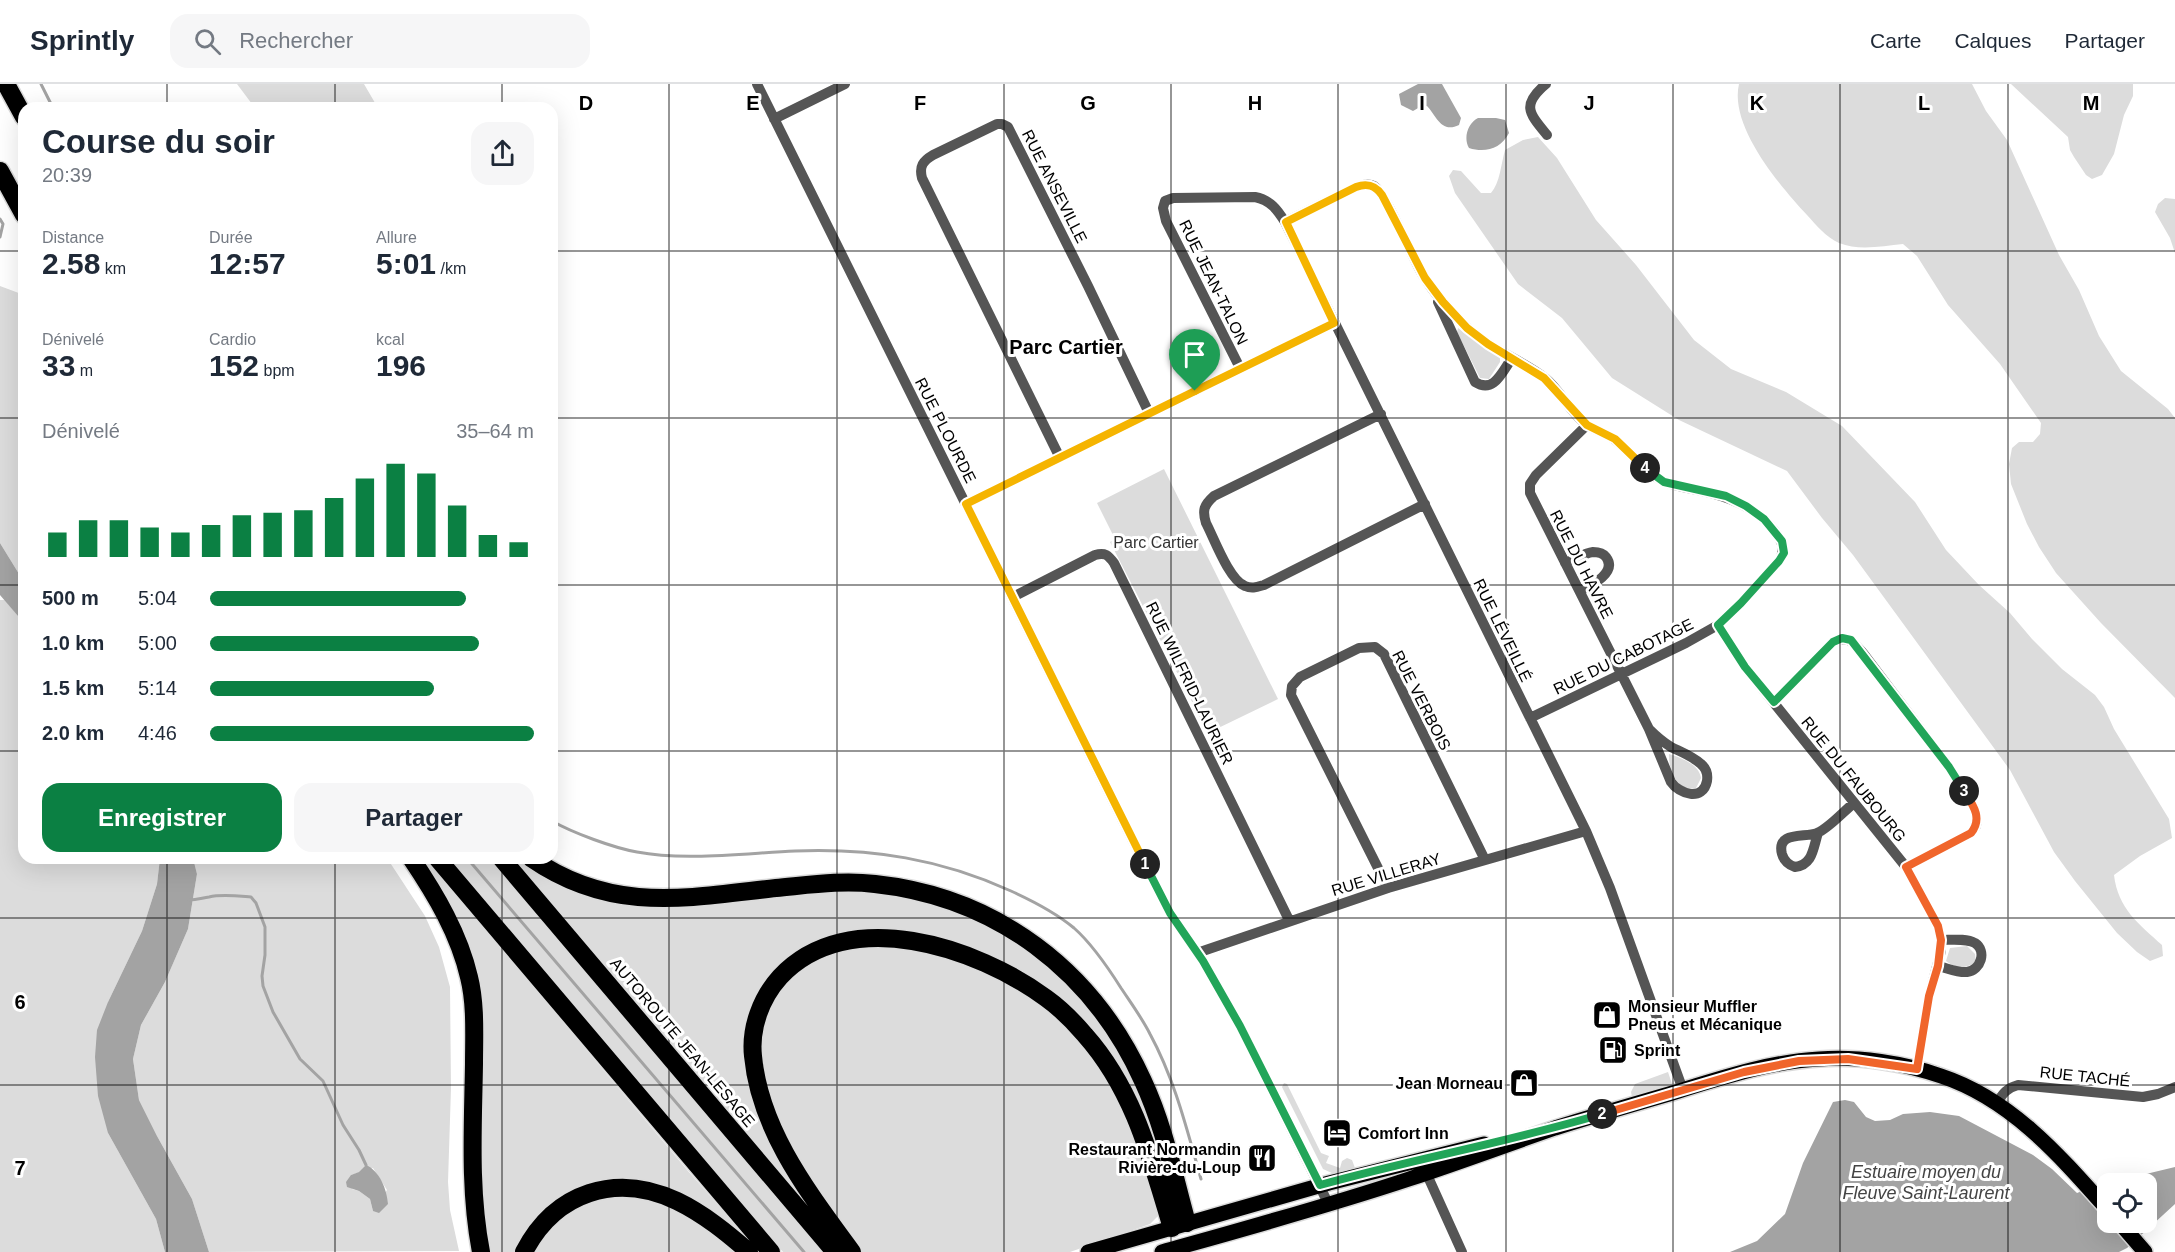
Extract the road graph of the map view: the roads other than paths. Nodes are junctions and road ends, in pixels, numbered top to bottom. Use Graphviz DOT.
graph roads {
  1 [pos="6,84"];
  2 [pos="757,84"];
  3 [pos="845,84"];
  4 [pos="1546,84"];
  5 [pos="18,106"];
  6 [pos="774,119"];
  7 [pos="1547,135"];
  8 [pos="0,171"];
  9 [pos="1265,199"];
  10 [pos="18,204"];
  11 [pos="1286,222"];
  12 [pos="1433,290"];
  13 [pos="1334,323"];
  14 [pos="1512,358"];
  15 [pos="1240,368"];
  16 [pos="1149,413"];
  17 [pos="1381,414"];
  18 [pos="1587,425"];
  19 [pos="1060,458"];
  20 [pos="966,504"];
  21 [pos="1425,504"];
  22 [pos="1565,563"];
  23 [pos="1580,591"];
  24 [pos="1013,597"];
  25 [pos="1718,625"];
  26 [pos="1620,675"];
  27 [pos="1774,702"];
  28 [pos="1530,718"];
  29 [pos="1649,729"];
  30 [pos="1854,803"];
  31 [pos="1586,831"];
  32 [pos="1818,833"];
  33 [pos="1485,860"];
  34 [pos="415,864"];
  35 [pos="442,864"];
  36 [pos="506,864"];
  37 [pos="541,864"];
  38 [pos="1906,867"];
  39 [pos="1388,888"];
  40 [pos="1288,920"];
  41 [pos="1941,940"];
  42 [pos="1197,953"];
  43 [pos="1938,966"];
  44 [pos="1917,1069"];
  45 [pos="2175,1087"];
  46 [pos="1683,1090"];
  47 [pos="1997,1103"];
  48 [pos="1423,1166"];
  49 [pos="1320,1185"];
  50 [pos="2097,1198"];
  51 [pos="1328,1203"];
  52 [pos="1180,1226"];
  53 [pos="2128,1233"];
  54 [pos="1192,1243"];
  55 [pos="1169,1250"];
  56 [pos="2143,1250"];
  57 [pos="481,1252"];
  58 [pos="524,1252"];
  59 [pos="749,1252"];
  60 [pos="771,1252"];
  61 [pos="835,1252"];
  62 [pos="852,1252"];
  63 [pos="1088,1252"];
  64 [pos="1462,1252"];
  1 -- 5 [label="highway"];
  2 -- 6 [label="street, RUE PLOURDE"];
  3 -- 6 [label="street"];
  4 -- 7 [label="street"];
  6 -- 20 [label="street, RUE PLOURDE"];
  8 -- 10 [label="highway"];
  9 -- 11 [label="street, RUE LÉVEILLÉ"];
  9 -- 15 [label="street, RUE JEAN-TALON"];
  11 -- 12 [label="street, RUE DU CABOTAGE"];
  11 -- 13 [label="street, RUE LÉVEILLÉ"];
  12 -- 14 [label="street, RUE DU CABOTAGE"];
  12 -- 14 [label="street, RUE DU CABOTAGE"];
  13 -- 15 [label="street"];
  13 -- 17 [label="street, RUE LÉVEILLÉ"];
  14 -- 18 [label="street, RUE DU CABOTAGE"];
  15 -- 16 [label="street"];
  16 -- 19 [label="street"];
  16 -- 19 [label="street, RUE ANSEVILLE"];
  17 -- 21 [label="street, RUE LÉVEILLÉ"];
  17 -- 21 [label="street"];
  18 -- 22 [label="street, RUE DU HAVRE"];
  18 -- 25 [label="street, RUE DU CABOTAGE"];
  19 -- 20 [label="street"];
  20 -- 24 [label="street, RUE PLOURDE"];
  21 -- 28 [label="street, RUE LÉVEILLÉ"];
  22 -- 23 [label="street, RUE DU HAVRE"];
  22 -- 23 [label="street"];
  23 -- 26 [label="street, RUE DU HAVRE"];
  24 -- 40 [label="street, RUE WILFRID-LAURIER"];
  24 -- 42 [label="street, RUE PLOURDE"];
  25 -- 26 [label="street, RUE DU CABOTAGE"];
  25 -- 27 [label="street, RUE DU FAUBOURG"];
  26 -- 28 [label="street, RUE DU CABOTAGE"];
  26 -- 29 [label="street, RUE DU HAVRE"];
  27 -- 30 [label="street, RUE DU FAUBOURG"];
  27 -- 38 [label="street"];
  28 -- 31 [label="street, RUE LÉVEILLÉ"];
  29 -- 29 [label="street, RUE DU HAVRE"];
  30 -- 32 [label="street"];
  30 -- 38 [label="street, RUE DU FAUBOURG"];
  31 -- 33 [label="street, RUE VILLERAY"];
  31 -- 46 [label="street, RUE LÉVEILLÉ"];
  33 -- 39 [label="street, RUE VILLERAY"];
  33 -- 39 [label="street, RUE VERBOIS"];
  34 -- 57 [label="highway"];
  35 -- 60 [label="highway"];
  36 -- 61 [label="highway, AUTOROUTE JEAN-LESAGE"];
  37 -- 52 [label="highway"];
  38 -- 41 [label="street, RUE DU FAUBOURG"];
  39 -- 40 [label="street, RUE VILLERAY"];
  40 -- 42 [label="street, RUE VILLERAY"];
  41 -- 43 [label="street, RUE DU FAUBOURG"];
  41 -- 43 [label="street"];
  42 -- 49 [label="street, RUE PLOURDE"];
  43 -- 44 [label="street, RUE DU FAUBOURG"];
  44 -- 46 [label="main road"];
  44 -- 47 [label="main road"];
  45 -- 47 [label="street, RUE TACHÉ"];
  46 -- 48 [label="main road"];
  47 -- 50 [label="main road"];
  48 -- 49 [label="main road"];
  48 -- 51 [label="main road"];
  48 -- 64 [label="street"];
  49 -- 51 [label="street, RUE PLOURDE"];
  49 -- 52 [label="main road"];
  51 -- 54 [label="main road"];
  52 -- 54 [label="main road"];
  52 -- 55 [label="main road"];
  52 -- 62 [label="highway"];
  52 -- 63 [label="main road"];
  53 -- 56 [label="main road"];
  54 -- 55 [label="main road"];
  58 -- 59 [label="highway"];
}
